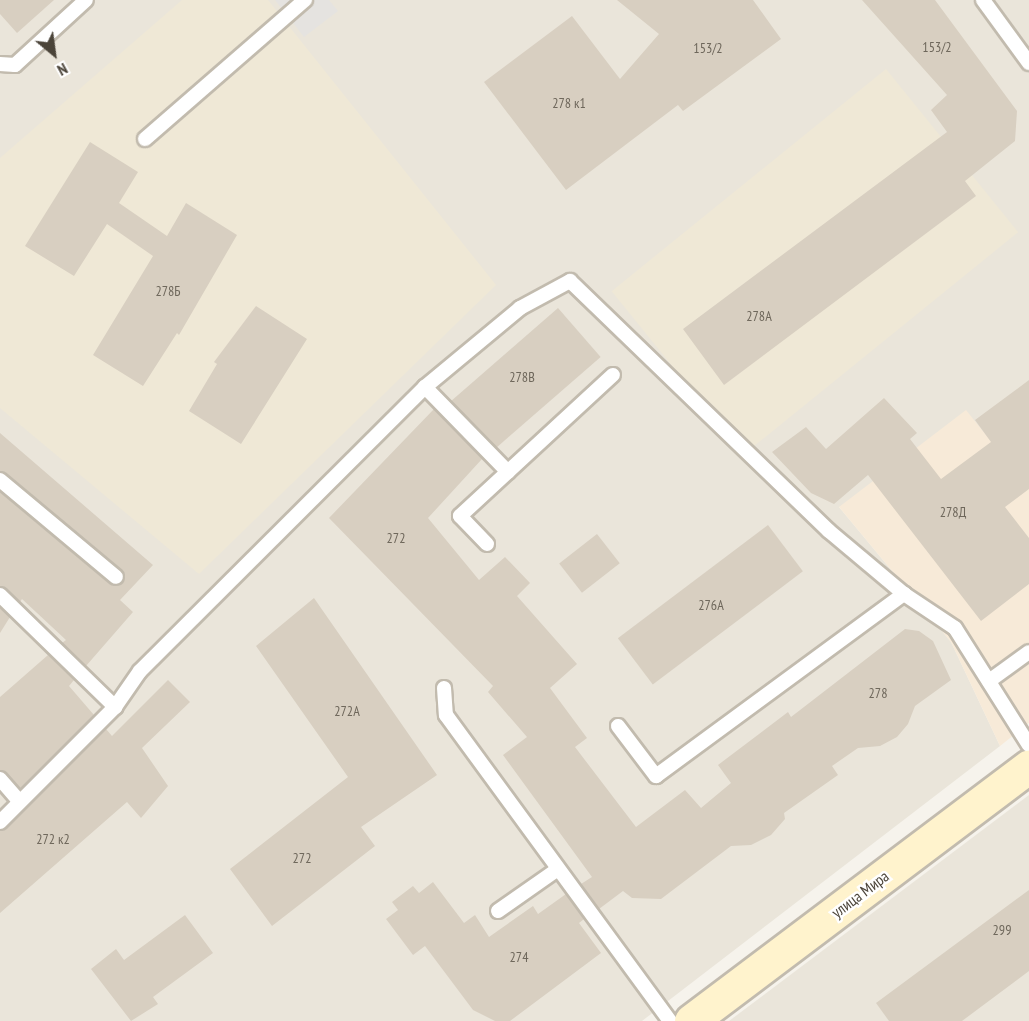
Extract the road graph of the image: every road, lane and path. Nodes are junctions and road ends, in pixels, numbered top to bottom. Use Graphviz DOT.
graph roads {
  1 [pos="86,0"];
  2 [pos="305,0"];
  3 [pos="983,0"];
  4 [pos="1029,63"];
  5 [pos="0,64"];
  6 [pos="145,139"];
  7 [pos="613,375"];
  8 [pos="425,387"];
  9 [pos="508,472"];
  10 [pos="0,480"];
  11 [pos="487,544"];
  12 [pos="116,577"];
  13 [pos="904,594"];
  14 [pos="0,596"];
  15 [pos="1029,652"];
  16 [pos="989,681"];
  17 [pos="444,688"];
  18 [pos="115,707"];
  19 [pos="618,726"];
  20 [pos="1029,745"];
  21 [pos="1029,766"];
  22 [pos="0,779"];
  23 [pos="20,802"];
  24 [pos="0,822"];
  25 [pos="558,869"];
  26 [pos="498,911"];
  27 [pos="670,1021"];
  28 [pos="691,1021"];
  1 -- 5 [label="lane"];
  2 -- 6 [label="lane"];
  3 -- 4 [label="lane"];
  7 -- 9 [label="lane"];
  8 -- 9 [label="lane"];
  8 -- 13 [label="lane"];
  8 -- 18 [label="lane"];
  9 -- 11 [label="lane"];
  10 -- 12 [label="lane"];
  13 -- 16 [label="lane"];
  13 -- 19 [label="lane"];
  14 -- 18 [label="lane"];
  15 -- 16 [label="lane"];
  16 -- 20 [label="lane"];
  17 -- 25 [label="lane"];
  18 -- 23 [label="lane"];
  21 -- 28 [label="main road, улица Мира"];
  22 -- 23 [label="lane"];
  23 -- 24 [label="lane"];
  25 -- 26 [label="lane"];
  25 -- 27 [label="lane"];
}
